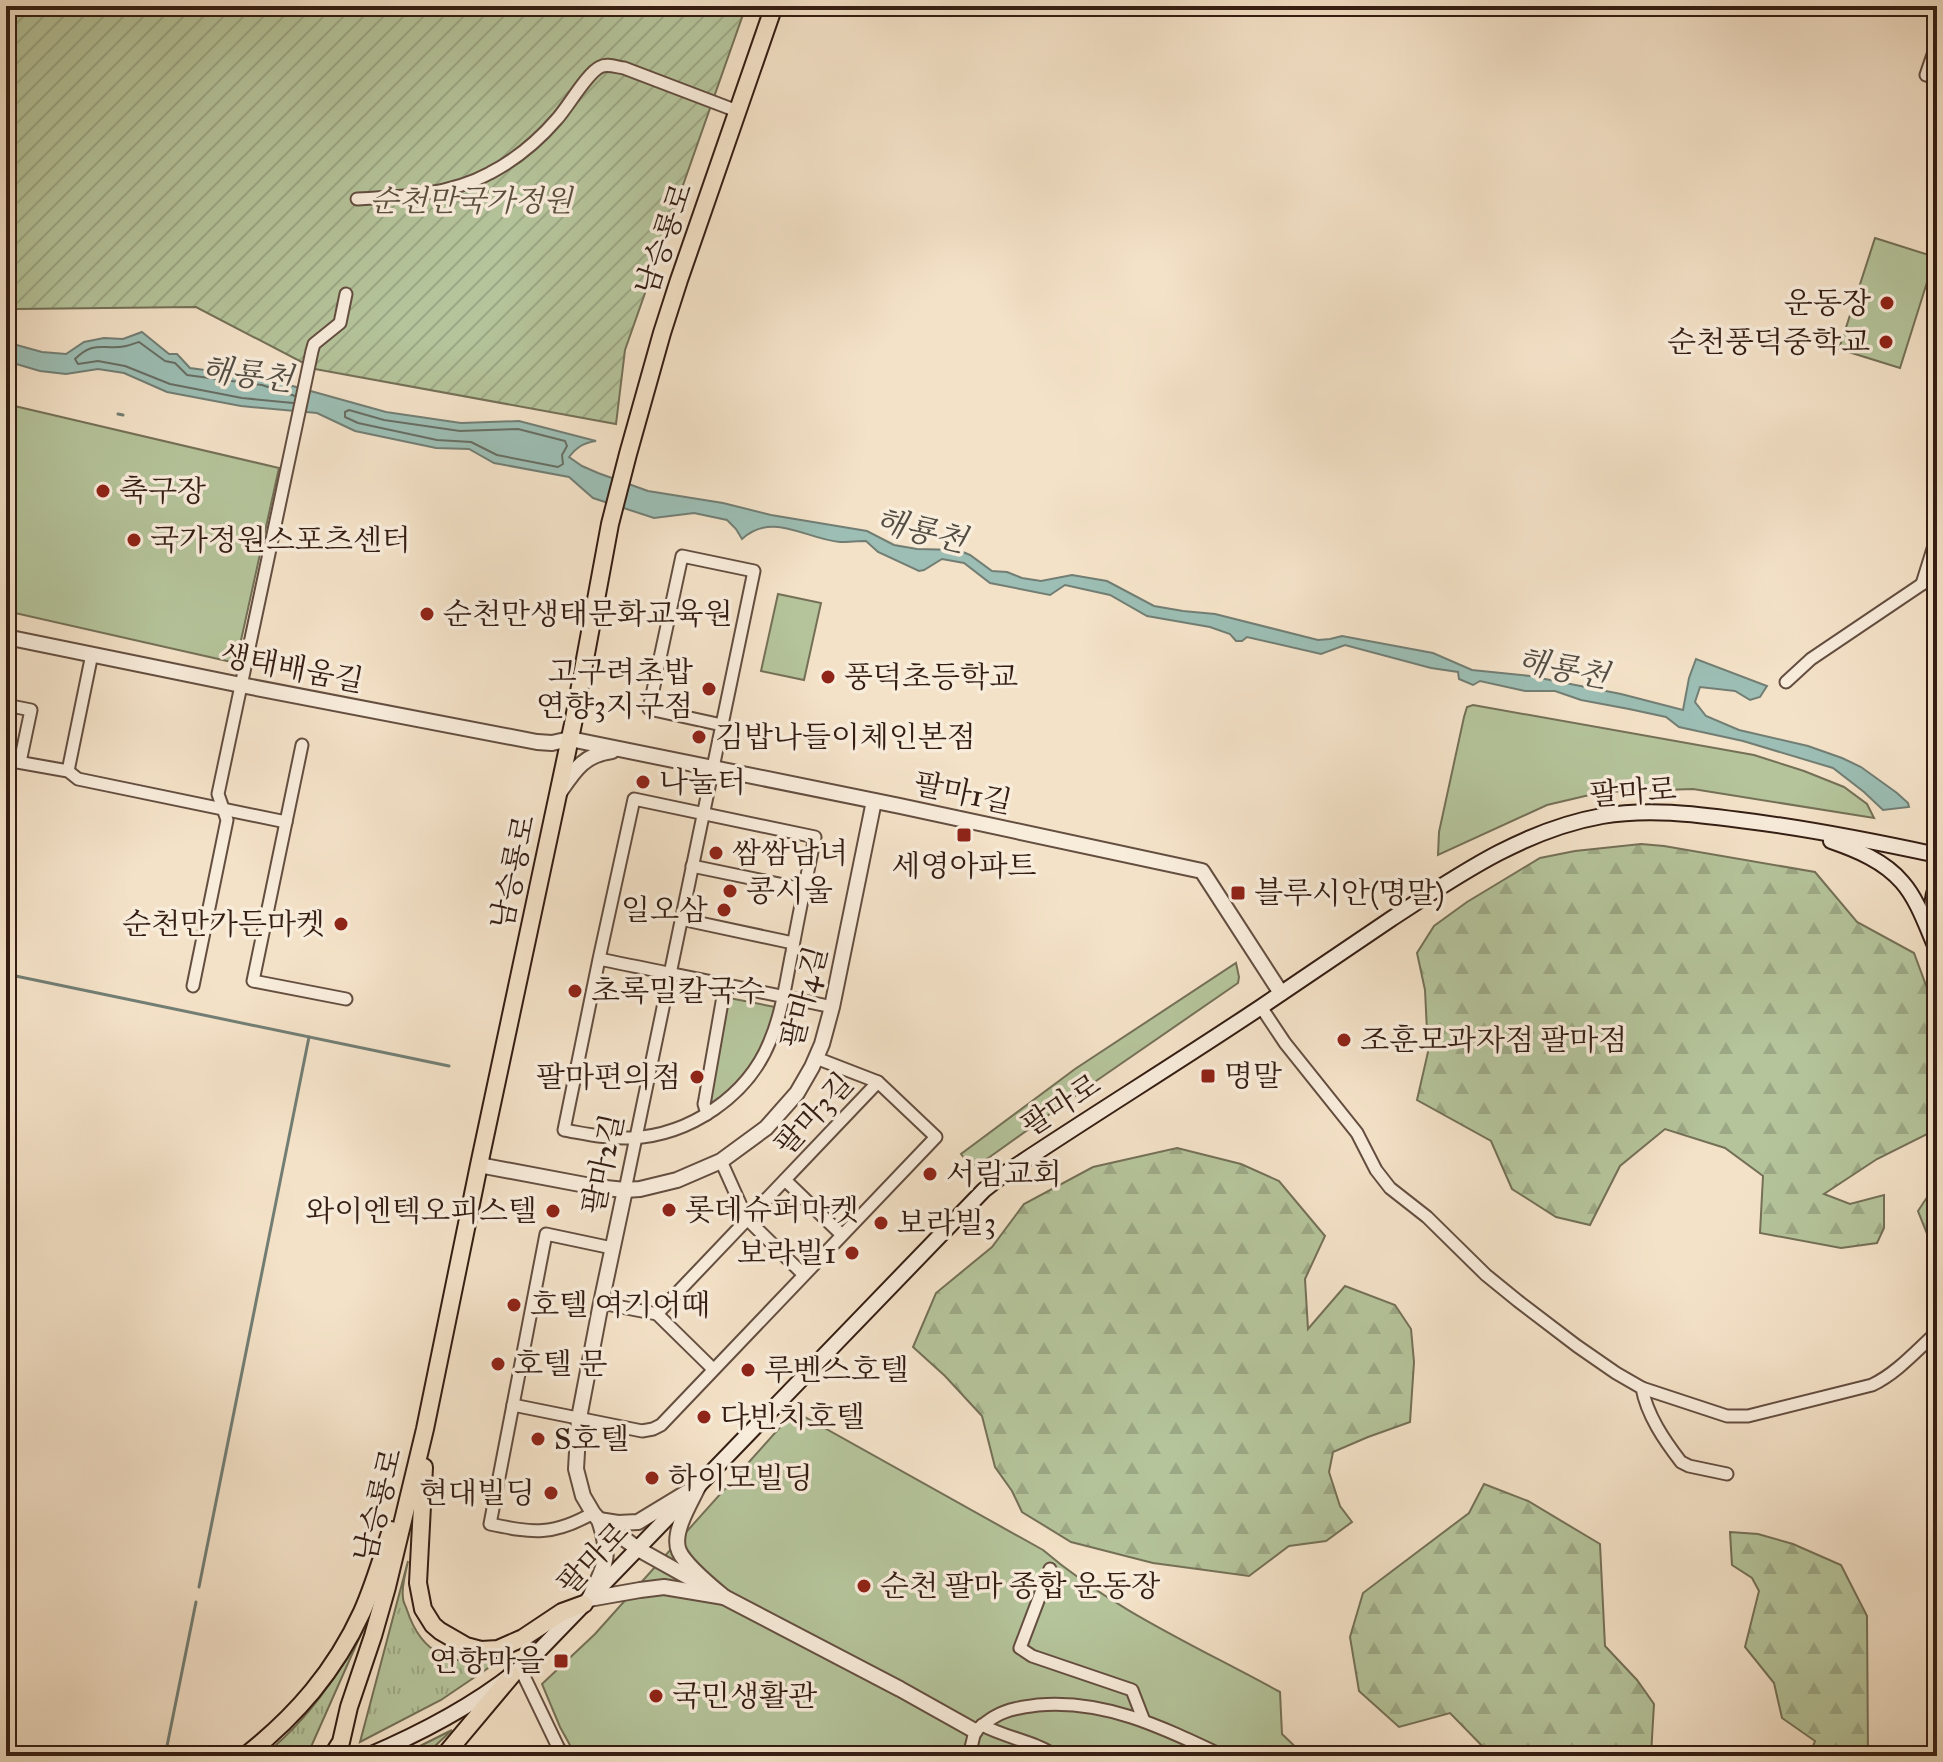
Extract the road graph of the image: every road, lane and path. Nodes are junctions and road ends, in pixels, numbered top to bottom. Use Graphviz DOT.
graph roads {
  1 [pos="774,6"];
  2 [pos="1937,43"];
  3 [pos="1937,78"];
  4 [pos="737,111"];
  5 [pos="357,199"];
  6 [pos="346,294"];
  7 [pos="1937,536"];
  8 [pos="1937,574"];
  9 [pos="1922,584"];
  10 [pos="6,637"];
  11 [pos="92,654"];
  12 [pos="1786,682"];
  13 [pos="241,685"];
  14 [pos="6,705"];
  15 [pos="722,725"];
  16 [pos="570,739"];
  17 [pos="302,745"];
  18 [pos="620,749"];
  19 [pos="12,761"];
  20 [pos="713,768"];
  21 [pos="68,771"];
  22 [pos="558,793"];
  23 [pos="874,801"];
  24 [pos="223,809"];
  25 [pos="703,814"];
  26 [pos="286,822"];
  27 [pos="1797,828"];
  28 [pos="1937,855"];
  29 [pos="692,866"];
  30 [pos="1937,885"];
  31 [pos="803,889"];
  32 [pos="681,919"];
  33 [pos="1937,932"];
  34 [pos="793,943"];
  35 [pos="1937,950"];
  36 [pos="599,959"];
  37 [pos="670,973"];
  38 [pos="725,985"];
  39 [pos="193,986"];
  40 [pos="1281,993"];
  41 [pos="783,996"];
  42 [pos="346,999"];
  43 [pos="832,1007"];
  44 [pos="1261,1007"];
  45 [pos="816,1058"];
  46 [pos="878,1082"];
  47 [pos="707,1114"];
  48 [pos="635,1138"];
  49 [pos="721,1161"];
  50 [pos="479,1165"];
  51 [pos="785,1180"];
  52 [pos="625,1190"];
  53 [pos="747,1219"];
  54 [pos="841,1234"];
  55 [pos="612,1248"];
  56 [pos="803,1274"];
  57 [pos="601,1303"];
  58 [pos="657,1314"];
  59 [pos="1937,1332"];
  60 [pos="713,1369"];
  61 [pos="1642,1388"];
  62 [pos="513,1405"];
  63 [pos="579,1418"];
  64 [pos="425,1429"];
  65 [pos="1727,1474"];
  66 [pos="699,1485"];
  67 [pos="596,1516"];
  68 [pos="638,1549"];
  69 [pos="1050,1569"];
  70 [pos="724,1597"];
  71 [pos="586,1602"];
  72 [pos="516,1672"];
  73 [pos="1144,1721"];
  74 [pos="979,1728"];
  75 [pos="341,1751"];
  76 [pos="245,1756"];
  77 [pos="367,1756"];
  78 [pos="444,1756"];
  79 [pos="564,1756"];
  80 [pos="969,1756"];
  81 [pos="1056,1756"];
  82 [pos="1223,1756"];
  1 -- 4 [label="main road, 남승룡로"];
  2 -- 3 [label="street"];
  4 -- 5 [label="street"];
  4 -- 16 [label="main road, 남승룡로"];
  6 -- 13 [label="street"];
  7 -- 9 [label="street"];
  8 -- 9 [label="street"];
  9 -- 12 [label="street"];
  10 -- 11 [label="street, 생태배움길"];
  11 -- 13 [label="street, 생태배움길"];
  11 -- 21 [label="street"];
  13 -- 16 [label="street, 생태배움길"];
  13 -- 24 [label="street"];
  14 -- 19 [label="street"];
  15 -- 15 [label="street, 팔마2길"];
  15 -- 20 [label="street, 팔마2길"];
  16 -- 18 [label="street, 팔마1길"];
  16 -- 22 [label="main road, 남승룡로"];
  17 -- 26 [label="street"];
  18 -- 20 [label="street, 팔마1길"];
  18 -- 22 [label="street"];
  19 -- 21 [label="street"];
  20 -- 23 [label="street, 팔마1길"];
  20 -- 25 [label="street, 팔마2길"];
  21 -- 24 [label="street"];
  22 -- 50 [label="main road, 남승룡로"];
  23 -- 40 [label="street, 팔마1길"];
  23 -- 43 [label="street, 팔마4길"];
  24 -- 26 [label="street"];
  24 -- 39 [label="street"];
  25 -- 29 [label="street, 팔마2길"];
  25 -- 31 [label="street"];
  25 -- 36 [label="street"];
  26 -- 42 [label="street"];
  27 -- 28 [label="street, 팔마로"];
  27 -- 35 [label="street"];
  27 -- 40 [label="street, 팔마로"];
  29 -- 31 [label="street"];
  29 -- 32 [label="street, 팔마2길"];
  30 -- 33 [label="street"];
  31 -- 34 [label="street"];
  32 -- 34 [label="street"];
  32 -- 37 [label="street, 팔마2길"];
  34 -- 41 [label="street"];
  36 -- 37 [label="street"];
  36 -- 48 [label="street"];
  37 -- 38 [label="street"];
  37 -- 48 [label="street, 팔마2길"];
  38 -- 41 [label="street"];
  38 -- 47 [label="street"];
  40 -- 44 [label="street, 팔마로"];
  41 -- 43 [label="street"];
  41 -- 47 [label="street"];
  43 -- 45 [label="street, 팔마4길"];
  44 -- 61 [label="street"];
  44 -- 66 [label="street, 팔마로"];
  45 -- 46 [label="street"];
  45 -- 49 [label="street, 팔마4길"];
  46 -- 51 [label="street, 팔마3길"];
  46 -- 54 [label="street"];
  47 -- 48 [label="street"];
  48 -- 52 [label="street, 팔마2길"];
  49 -- 52 [label="street, 팔마4길"];
  49 -- 53 [label="street"];
  50 -- 52 [label="street, 팔마4길"];
  50 -- 64 [label="main road, 남승룡로"];
  51 -- 53 [label="street, 팔마3길"];
  51 -- 54 [label="street, 팔마3길"];
  52 -- 55 [label="street, 팔마2길"];
  53 -- 56 [label="street"];
  53 -- 58 [label="street, 팔마3길"];
  54 -- 56 [label="street"];
  55 -- 57 [label="street, 팔마2길"];
  55 -- 62 [label="street"];
  56 -- 60 [label="street"];
  57 -- 58 [label="street"];
  57 -- 63 [label="street, 팔마2길"];
  58 -- 60 [label="street"];
  59 -- 61 [label="street"];
  60 -- 63 [label="street"];
  61 -- 65 [label="street"];
  62 -- 63 [label="street"];
  62 -- 67 [label="street"];
  63 -- 67 [label="street, 팔마2길"];
  64 -- 71 [label="main road"];
  64 -- 75 [label="main road, 남승룡로"];
  64 -- 76 [label="main road"];
  66 -- 67 [label="street"];
  66 -- 68 [label="street, 팔마로"];
  66 -- 70 [label="street"];
  67 -- 68 [label="street"];
  67 -- 71 [label="street, 팔마2길"];
  68 -- 70 [label="street"];
  68 -- 71 [label="street, 팔마로"];
  69 -- 73 [label="street"];
  70 -- 71 [label="street"];
  70 -- 74 [label="street"];
  71 -- 72 [label="street, 팔마로"];
  72 -- 77 [label="street, 팔마로"];
  72 -- 78 [label="main road"];
  72 -- 79 [label="street"];
  73 -- 74 [label="street"];
  73 -- 82 [label="street"];
  74 -- 80 [label="street"];
  74 -- 81 [label="street"];
}
